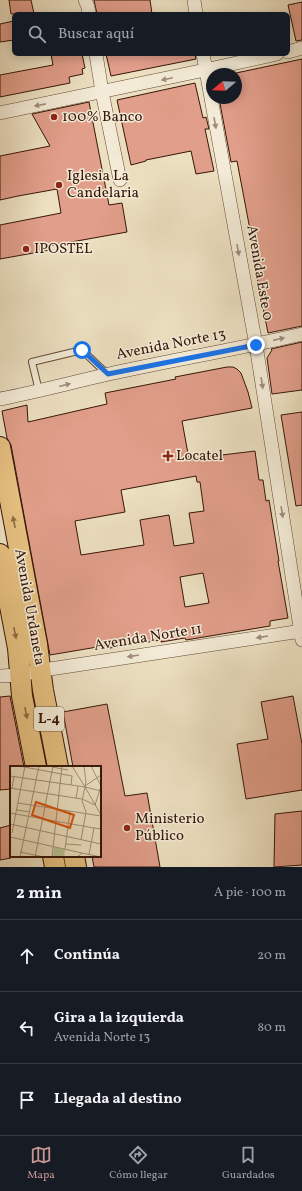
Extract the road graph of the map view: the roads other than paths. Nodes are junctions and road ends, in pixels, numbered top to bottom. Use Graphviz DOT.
graph roads {
  1 [pos="85,0"];
  2 [pos="194,0"];
  3 [pos="89,12"];
  4 [pos="196,12"];
  5 [pos="302,48"];
  6 [pos="290,51"];
  7 [pos="96,56"];
  8 [pos="203,56"];
  9 [pos="268,56"];
  10 [pos="205,70"];
  11 [pos="102,92"];
  12 [pos="0,113"];
  13 [pos="120,180"];
  14 [pos="302,334"];
  15 [pos="256,345"];
  16 [pos="108,374"];
  17 [pos="39,391"];
  18 [pos="0,399"];
  19 [pos="0,447"];
  20 [pos="0,554"];
  21 [pos="302,634"];
  22 [pos="40,671"];
  23 [pos="20,675"];
  24 [pos="0,676"];
  25 [pos="36,766"];
  26 [pos="58,766"];
  27 [pos="53,857"];
  28 [pos="74,857"];
  29 [pos="55,867"];
  30 [pos="76,867"];
  1 -- 3 [label="street"];
  2 -- 4 [label="street"];
  5 -- 6 [label="street"];
  7 -- 11 [label="street"];
  8 -- 10 [label="street, Avenida Este 0"];
  9 -- 10 [label="street"];
  10 -- 11 [label="street, one-way"];
  10 -- 15 [label="street, Avenida Este 0, one-way"];
  11 -- 12 [label="street, one-way"];
  11 -- 13 [label="street"];
  15 -- 14 [label="street, Avenida Norte 13, one-way"];
  15 -- 16 [label="street, Avenida Norte 13"];
  15 -- 21 [label="street, Avenida Este 0, one-way"];
  17 -- 16 [label="street, Avenida Norte 13, one-way"];
  16 -- 17 [label="lane"];
  17 -- 18 [label="street, Avenida Norte 13"];
  22 -- 19 [label="main road, Avenida Urdaneta / L-4, one-way"];
  20 -- 23 [label="main road, Avenida Urdaneta / L-4, one-way"];
  21 -- 22 [label="street, Avenida Norte 11, one-way"];
  22 -- 23 [label="street, Avenida Norte 11"];
  22 -- 26 [label="main road, Avenida Urdaneta / L-4"];
  23 -- 24 [label="street, Avenida Norte 11"];
  23 -- 25 [label="main road, Avenida Urdaneta / L-4, one-way"];
  27 -- 29 [label="main road"];
  28 -- 30 [label="main road"];
}
